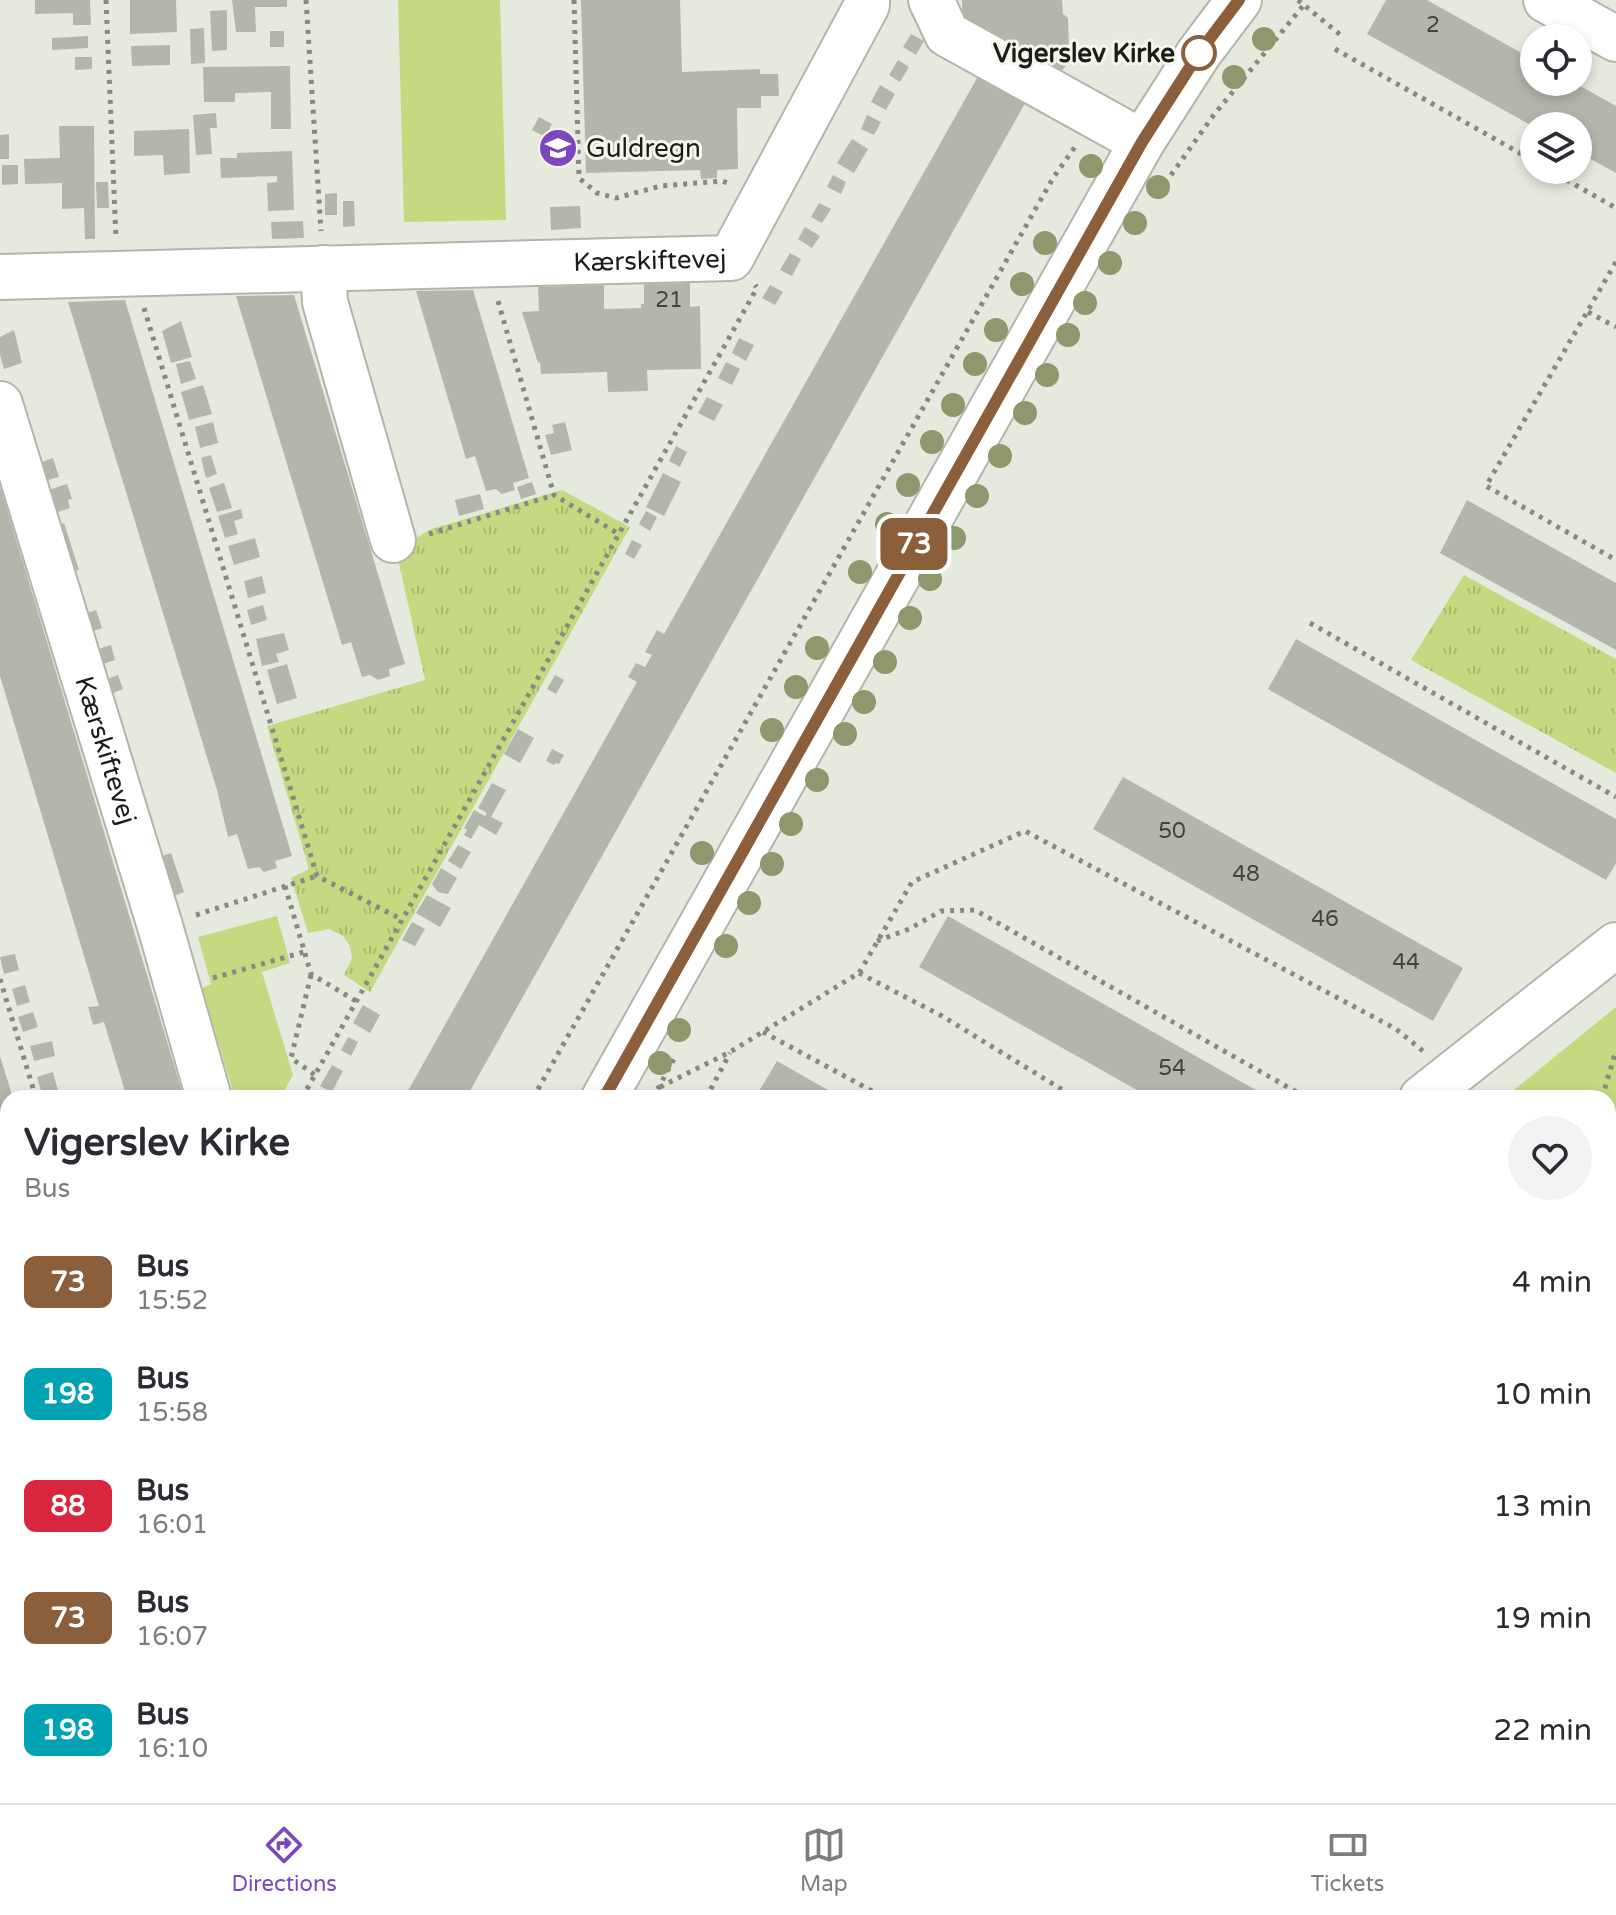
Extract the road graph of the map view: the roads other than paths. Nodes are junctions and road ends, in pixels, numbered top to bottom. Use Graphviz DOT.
graph roads {
  1 [pos="867,0"];
  2 [pos="931,0"];
  3 [pos="1239,0"];
  4 [pos="1546,0"];
  5 [pos="1616,39"];
  6 [pos="1142,142"];
  7 [pos="323,268"];
  8 [pos="0,277"];
  9 [pos="0,404"];
  10 [pos="393,540"];
  11 [pos="1616,945"];
  12 [pos="1437,1086"];
  13 [pos="207,1090"];
  14 [pos="609,1090"];
  1 -- 7 [label="street, Kærskiftevej"];
  2 -- 6 [label="street"];
  3 -- 6 [label="street"];
  4 -- 5 [label="street"];
  6 -- 14 [label="street"];
  7 -- 8 [label="street, Kærskiftevej"];
  7 -- 10 [label="street"];
  9 -- 13 [label="street, Kærskiftevej"];
  11 -- 12 [label="street"];
}
